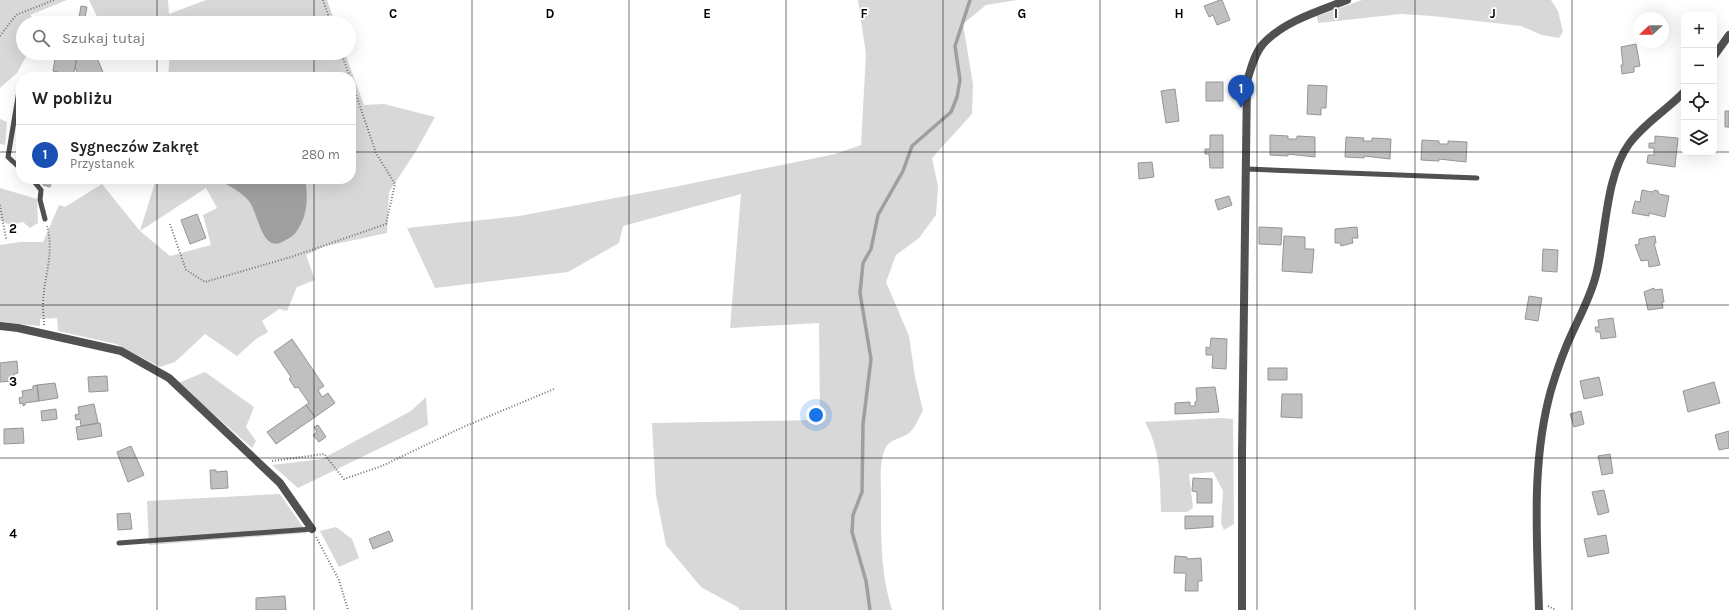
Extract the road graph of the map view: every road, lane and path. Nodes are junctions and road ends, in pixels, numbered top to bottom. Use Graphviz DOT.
graph roads {
  1 [pos="54,0"];
  2 [pos="323,0"];
  3 [pos="1347,0"];
  4 [pos="329,16"];
  5 [pos="1729,35"];
  6 [pos="0,36"];
  7 [pos="1717,52"];
  8 [pos="344,60"];
  9 [pos="348,72"];
  10 [pos="356,95"];
  11 [pos="1681,95"];
  12 [pos="16,109"];
  13 [pos="16,164"];
  14 [pos="1247,169"];
  15 [pos="1477,178"];
  16 [pos="36,184"];
  17 [pos="0,205"];
  18 [pos="45,218"];
  19 [pos="170,224"];
  20 [pos="6,239"];
  21 [pos="0,326"];
  22 [pos="45,334"];
  23 [pos="554,390"];
  24 [pos="258,462"];
  25 [pos="312,529"];
  26 [pos="119,543"];
  27 [pos="348,610"];
  28 [pos="1242,610"];
  29 [pos="1539,610"];
  1 -- 6 [label="path"];
  2 -- 4 [label="path"];
  3 -- 14 [label="street"];
  5 -- 7 [label="street"];
  8 -- 9 [label="path"];
  10 -- 19 [label="path"];
  11 -- 29 [label="street"];
  12 -- 13 [label="lane"];
  14 -- 15 [label="lane"];
  14 -- 28 [label="street"];
  16 -- 18 [label="lane"];
  17 -- 20 [label="path"];
  18 -- 22 [label="path"];
  21 -- 22 [label="street"];
  22 -- 24 [label="street"];
  23 -- 24 [label="path"];
  24 -- 25 [label="street"];
  25 -- 26 [label="lane"];
  25 -- 27 [label="path"];
}
